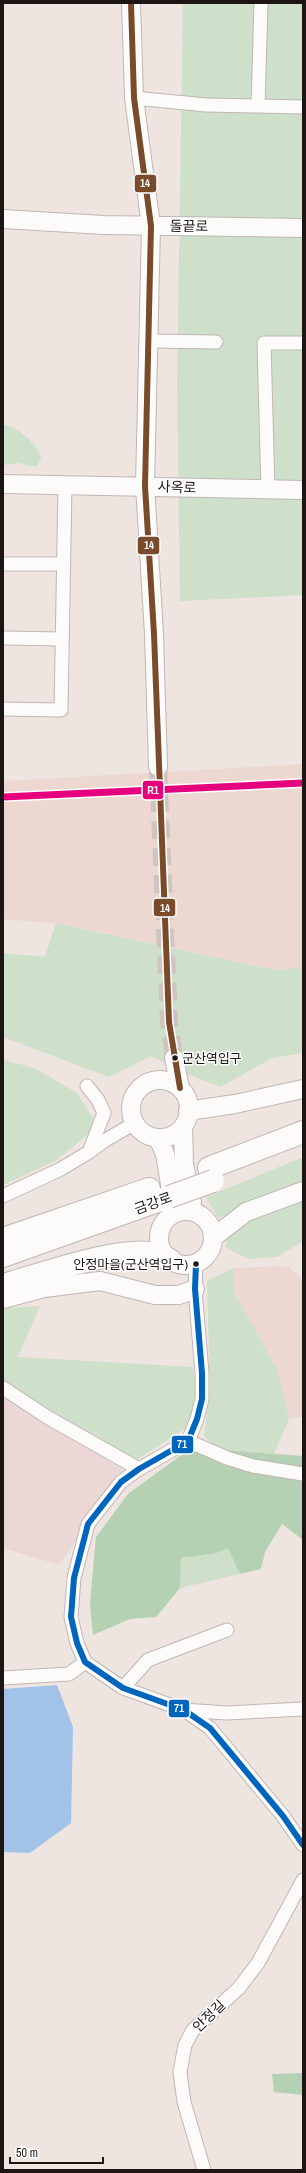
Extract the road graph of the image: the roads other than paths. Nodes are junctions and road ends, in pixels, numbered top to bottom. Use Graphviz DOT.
graph roads {
  1 [pos="131,3"];
  2 [pos="261,3"];
  3 [pos="134,98"];
  4 [pos="258,106"];
  5 [pos="303,107"];
  6 [pos="3,219"];
  7 [pos="151,226"];
  8 [pos="303,228"];
  9 [pos="148,341"];
  10 [pos="216,342"];
  11 [pos="303,343"];
  12 [pos="3,484"];
  13 [pos="65,485"];
  14 [pos="145,486"];
  15 [pos="268,490"];
  16 [pos="303,490"];
  17 [pos="3,564"];
  18 [pos="64,564"];
  19 [pos="3,638"];
  20 [pos="62,639"];
  21 [pos="3,709"];
  22 [pos="158,767"];
  23 [pos="157,1080"];
  24 [pos="87,1086"];
  25 [pos="180,1088"];
  26 [pos="303,1089"];
  27 [pos="186,1119"];
  28 [pos="135,1123"];
  29 [pos="303,1132"];
  30 [pos="158,1138"];
  31 [pos="303,1148"];
  32 [pos="89,1152"];
  33 [pos="211,1174"];
  34 [pos="303,1190"];
  35 [pos="3,1196"];
  36 [pos="169,1198"];
  37 [pos="193,1211"];
  38 [pos="214,1237"];
  39 [pos="3,1240"];
  40 [pos="3,1256"];
  41 [pos="170,1260"];
  42 [pos="196,1264"];
  43 [pos="3,1285"];
  44 [pos="195,1289"];
  45 [pos="3,1299"];
  46 [pos="3,1388"];
  47 [pos="188,1441"];
  48 [pos="139,1469"];
  49 [pos="303,1474"];
  50 [pos="227,1630"];
  51 [pos="85,1662"];
  52 [pos="3,1678"];
  53 [pos="122,1688"];
  54 [pos="303,1709"];
  55 [pos="184,1710"];
  56 [pos="303,1845"];
  57 [pos="303,1880"];
  58 [pos="204,2170"];
  1 -- 3 [label="street"];
  2 -- 4 [label="street"];
  3 -- 4 [label="street"];
  3 -- 7 [label="street"];
  4 -- 5 [label="street"];
  6 -- 7 [label="street, 돌끝로"];
  7 -- 8 [label="street, 돌끝로"];
  7 -- 9 [label="street"];
  9 -- 10 [label="street"];
  9 -- 14 [label="street"];
  11 -- 15 [label="street"];
  12 -- 13 [label="street, 사옥로"];
  13 -- 14 [label="street, 사옥로"];
  13 -- 18 [label="street"];
  14 -- 15 [label="street, 사옥로"];
  14 -- 22 [label="street"];
  15 -- 16 [label="street, 사옥로"];
  17 -- 18 [label="street"];
  18 -- 20 [label="street"];
  19 -- 20 [label="street"];
  20 -- 21 [label="street"];
  23 -- 25 [label="street"];
  23 -- 25 [label="street"];
  23 -- 28 [label="street"];
  24 -- 32 [label="street"];
  25 -- 27 [label="street"];
  26 -- 27 [label="street"];
  27 -- 30 [label="street"];
  27 -- 37 [label="street"];
  28 -- 30 [label="street"];
  28 -- 32 [label="street"];
  29 -- 33 [label="highway, 금강로"];
  30 -- 36 [label="street"];
  31 -- 33 [label="highway, 금강로"];
  32 -- 35 [label="street"];
  33 -- 36 [label="highway, 금강로, bridge"];
  34 -- 38 [label="street"];
  36 -- 37 [label="street"];
  36 -- 39 [label="highway, 금강로"];
  36 -- 40 [label="highway, 금강로"];
  36 -- 41 [label="street"];
  37 -- 38 [label="street"];
  38 -- 42 [label="street"];
  41 -- 42 [label="street"];
  41 -- 43 [label="highway"];
  42 -- 44 [label="street"];
  44 -- 45 [label="street"];
  44 -- 47 [label="street"];
  46 -- 48 [label="street"];
  47 -- 48 [label="street"];
  47 -- 49 [label="street"];
  48 -- 51 [label="street"];
  50 -- 53 [label="street"];
  51 -- 52 [label="street"];
  51 -- 53 [label="street"];
  53 -- 55 [label="street"];
  54 -- 55 [label="street"];
  55 -- 56 [label="street"];
  57 -- 58 [label="street, 안정길"];
}
